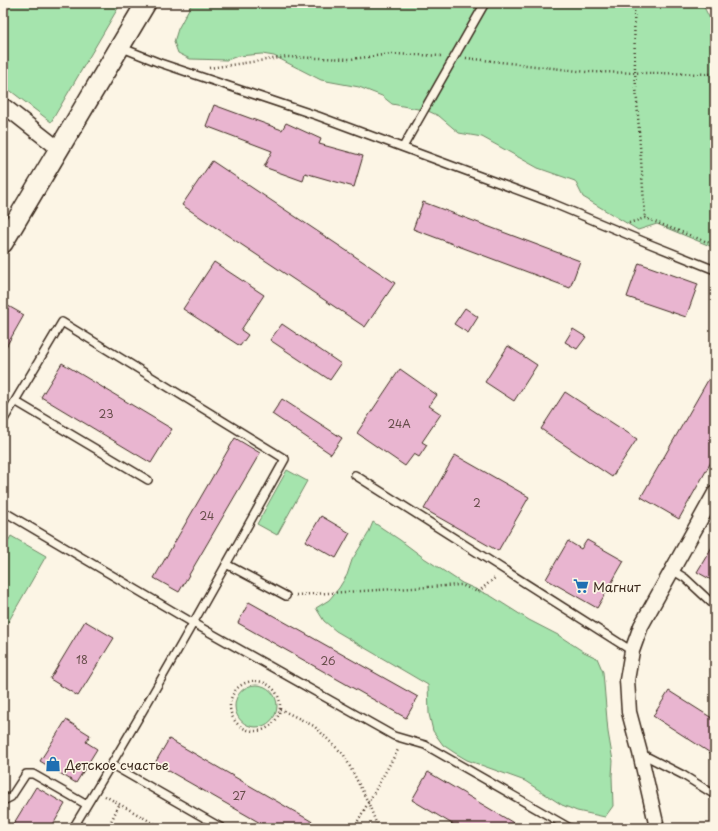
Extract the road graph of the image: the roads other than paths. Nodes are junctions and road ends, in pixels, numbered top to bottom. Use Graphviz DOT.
graph roads {
  1 [pos="146,3"];
  2 [pos="485,3"];
  3 [pos="120,47"];
  4 [pos="3,105"];
  5 [pos="403,147"];
  6 [pos="59,149"];
  7 [pos="3,243"];
  8 [pos="715,270"];
  9 [pos="15,401"];
  10 [pos="3,421"];
  11 [pos="355,475"];
  12 [pos="148,480"];
  13 [pos="715,493"];
  14 [pos="3,511"];
  15 [pos="226,564"];
  16 [pos="672,570"];
  17 [pos="286,596"];
  18 [pos="715,606"];
  19 [pos="193,624"];
  20 [pos="632,651"];
  21 [pos="640,753"];
  22 [pos="112,765"];
  23 [pos="715,795"];
  24 [pos="3,798"];
  25 [pos="87,806"];
  26 [pos="73,828"];
  27 [pos="222,828"];
  28 [pos="570,828"];
  29 [pos="654,828"];
  1 -- 3 [label="street"];
  2 -- 5 [label="lane"];
  3 -- 5 [label="lane"];
  3 -- 6 [label="street"];
  4 -- 6 [label="street"];
  5 -- 8 [label="lane"];
  6 -- 7 [label="street"];
  9 -- 10 [label="lane"];
  9 -- 12 [label="lane"];
  9 -- 15 [label="lane"];
  11 -- 20 [label="lane"];
  13 -- 16 [label="street"];
  14 -- 19 [label="lane"];
  15 -- 17 [label="lane"];
  15 -- 19 [label="lane"];
  16 -- 18 [label="lane"];
  16 -- 20 [label="street"];
  19 -- 22 [label="lane"];
  19 -- 28 [label="lane"];
  20 -- 21 [label="street"];
  21 -- 23 [label="lane"];
  21 -- 29 [label="street"];
  22 -- 25 [label="lane"];
  22 -- 27 [label="lane"];
  24 -- 25 [label="lane"];
  25 -- 26 [label="lane"];
}
